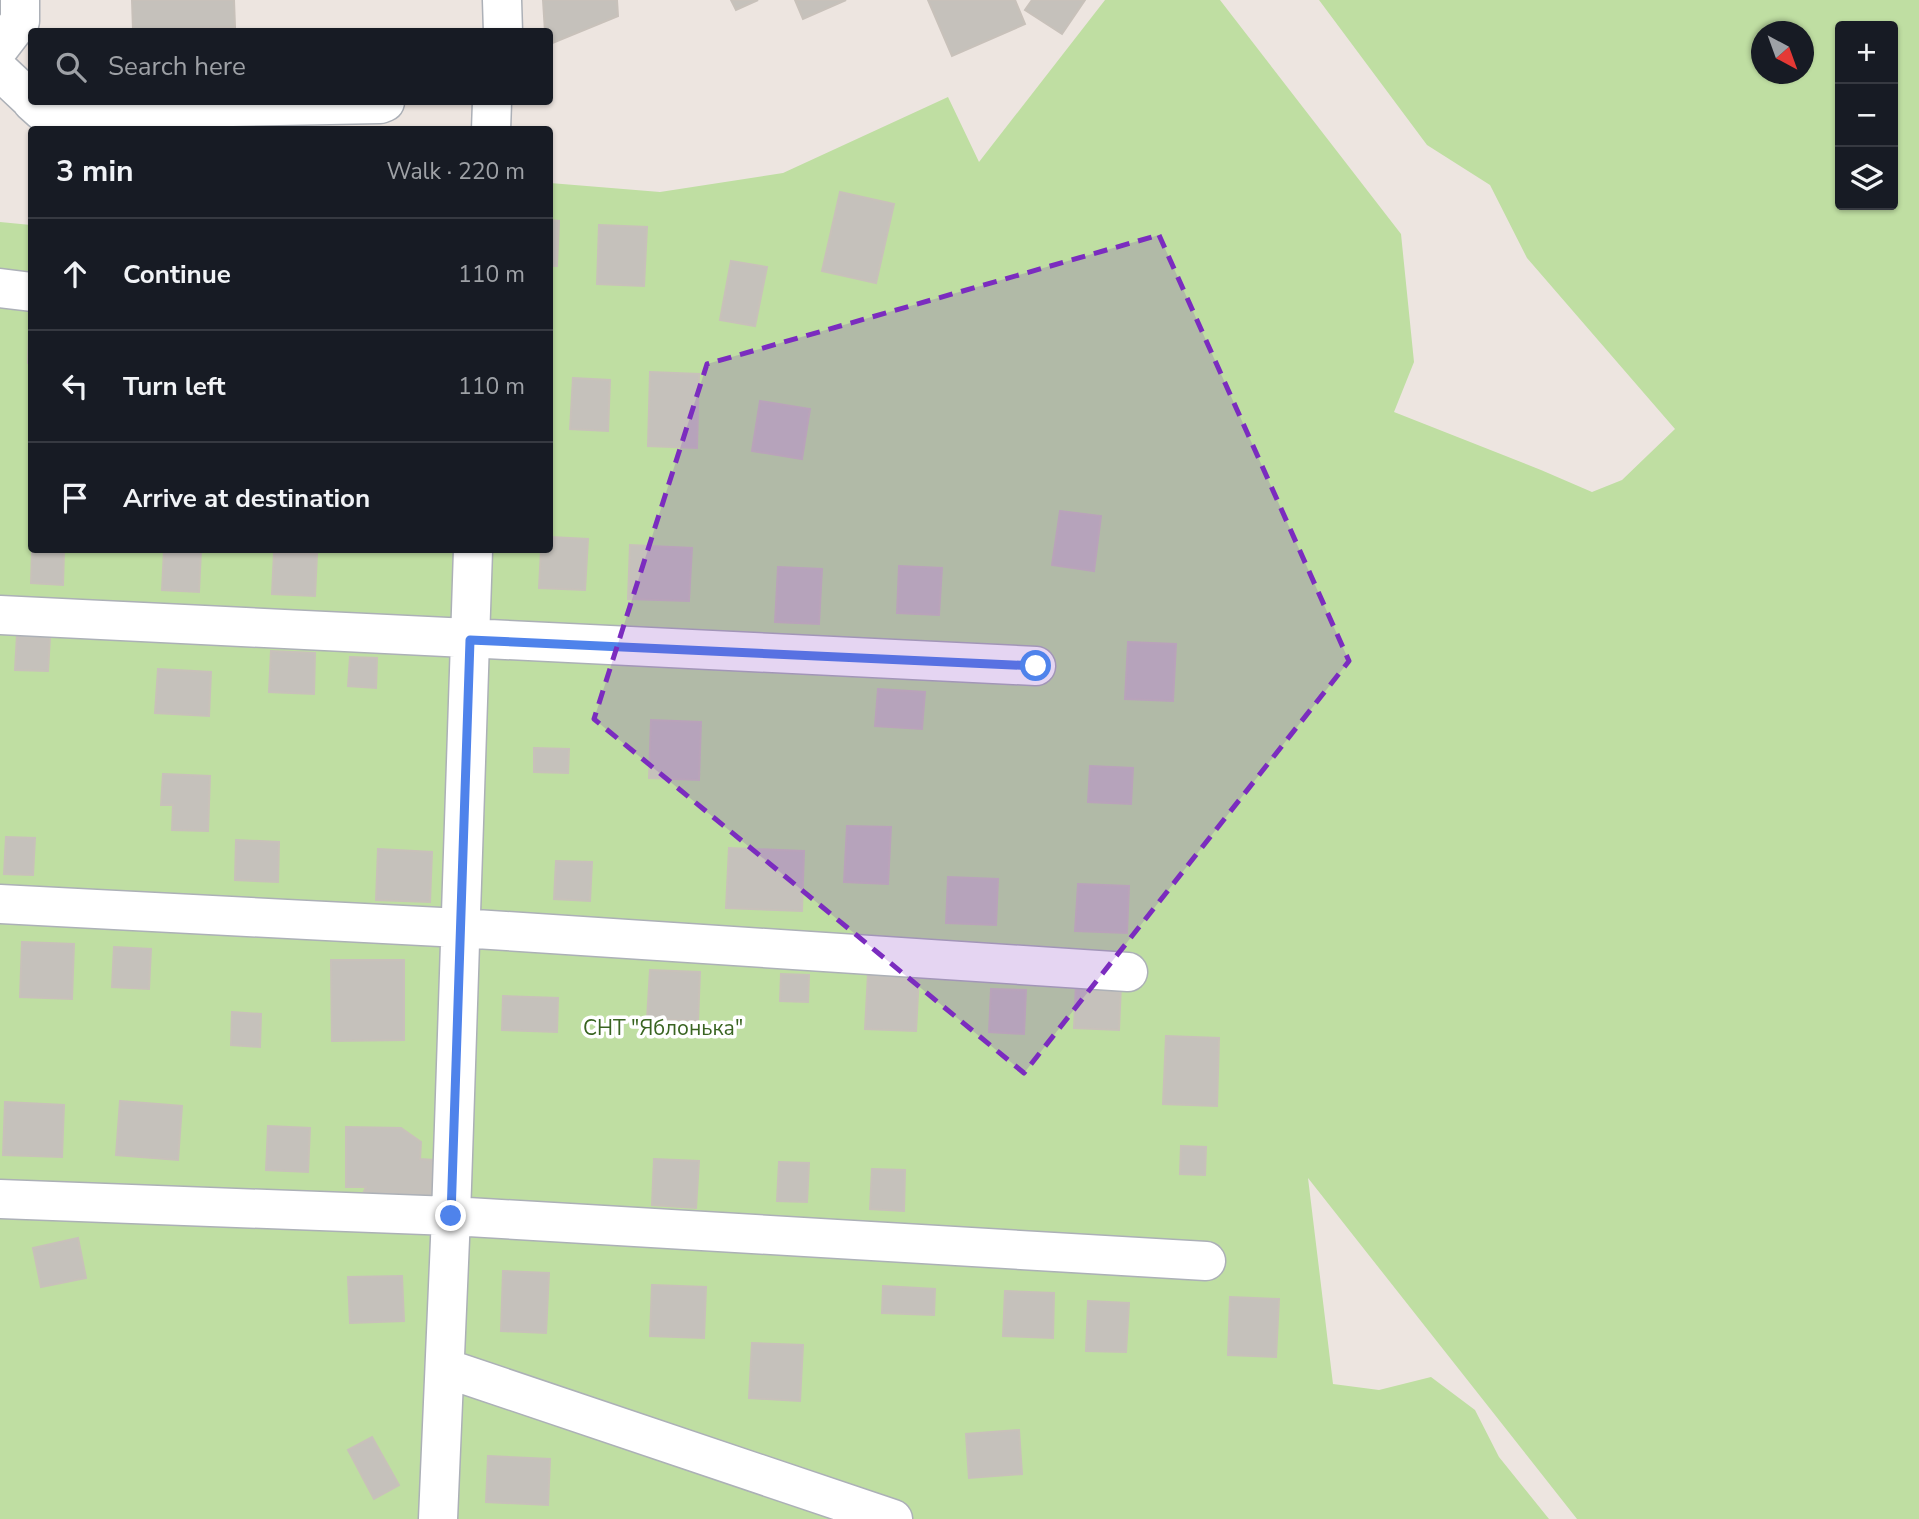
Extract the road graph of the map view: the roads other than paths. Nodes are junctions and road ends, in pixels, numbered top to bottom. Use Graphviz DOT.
graph roads {
  1 [pos="20,0"];
  2 [pos="502,0"];
  3 [pos="503,28"];
  4 [pos="0,47"];
  5 [pos="0,71"];
  6 [pos="28,97"];
  7 [pos="36,105"];
  8 [pos="332,105"];
  9 [pos="492,105"];
  10 [pos="491,126"];
  11 [pos="0,288"];
  12 [pos="28,292"];
  13 [pos="473,553"];
  14 [pos="0,615"];
  15 [pos="470,640"];
  16 [pos="1036,666"];
  17 [pos="0,904"];
  18 [pos="460,928"];
  19 [pos="1128,972"];
  20 [pos="0,1199"];
  21 [pos="451,1216"];
  22 [pos="1206,1261"];
  23 [pos="445,1368"];
  24 [pos="438,1519"];
  25 [pos="893,1519"];
  1 -- 4 [label="street"];
  2 -- 3 [label="street"];
  5 -- 6 [label="street"];
  7 -- 8 [label="street"];
  9 -- 10 [label="street"];
  11 -- 12 [label="street"];
  13 -- 15 [label="street"];
  14 -- 15 [label="street"];
  15 -- 16 [label="street"];
  15 -- 18 [label="street"];
  17 -- 18 [label="street"];
  18 -- 19 [label="street"];
  18 -- 21 [label="street"];
  20 -- 21 [label="street"];
  21 -- 22 [label="street"];
  21 -- 23 [label="street"];
  23 -- 24 [label="street"];
  23 -- 25 [label="street"];
}
